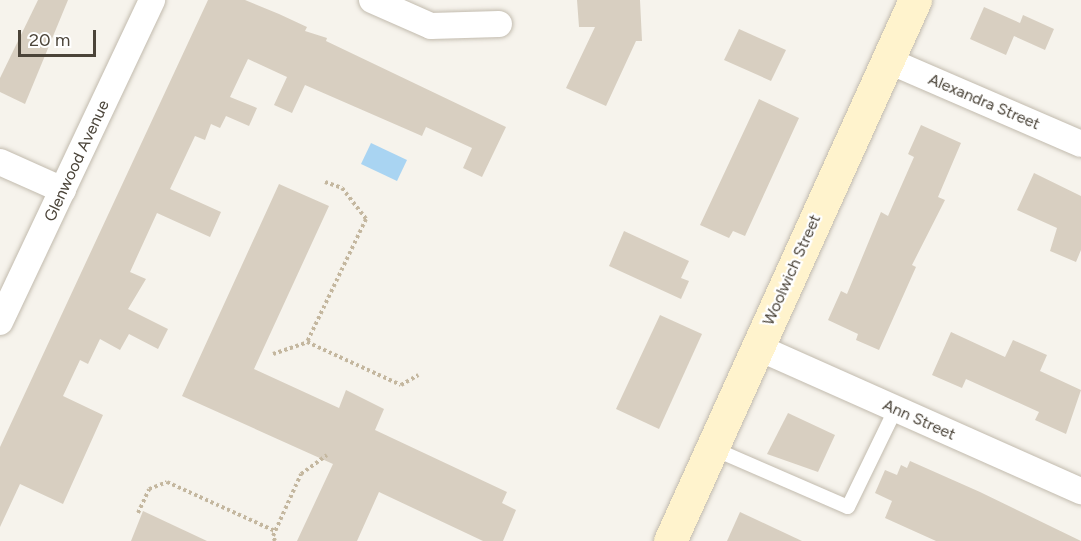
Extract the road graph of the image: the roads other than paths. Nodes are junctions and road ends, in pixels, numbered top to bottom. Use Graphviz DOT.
graph roads {
  1 [pos="152,0"];
  2 [pos="372,0"];
  3 [pos="915,0"];
  4 [pos="499,24"];
  5 [pos="887,60"];
  6 [pos="1081,144"];
  7 [pos="0,162"];
  8 [pos="63,190"];
  9 [pos="0,322"];
  10 [pos="757,347"];
  11 [pos="895,410"];
  12 [pos="712,448"];
  13 [pos="1081,491"];
  14 [pos="670,541"];
  1 -- 8 [label="street, Glenwood Avenue"];
  2 -- 4 [label="street"];
  3 -- 5 [label="main road, Woolwich Street"];
  5 -- 6 [label="street, Alexandra Street"];
  5 -- 10 [label="main road, Woolwich Street"];
  7 -- 8 [label="street"];
  8 -- 9 [label="street, Glenwood Avenue"];
  10 -- 11 [label="street, Ann Street"];
  10 -- 12 [label="main road, Woolwich Street"];
  11 -- 12 [label="lane"];
  11 -- 13 [label="street, Ann Street"];
  12 -- 14 [label="main road, Woolwich Street"];
}
